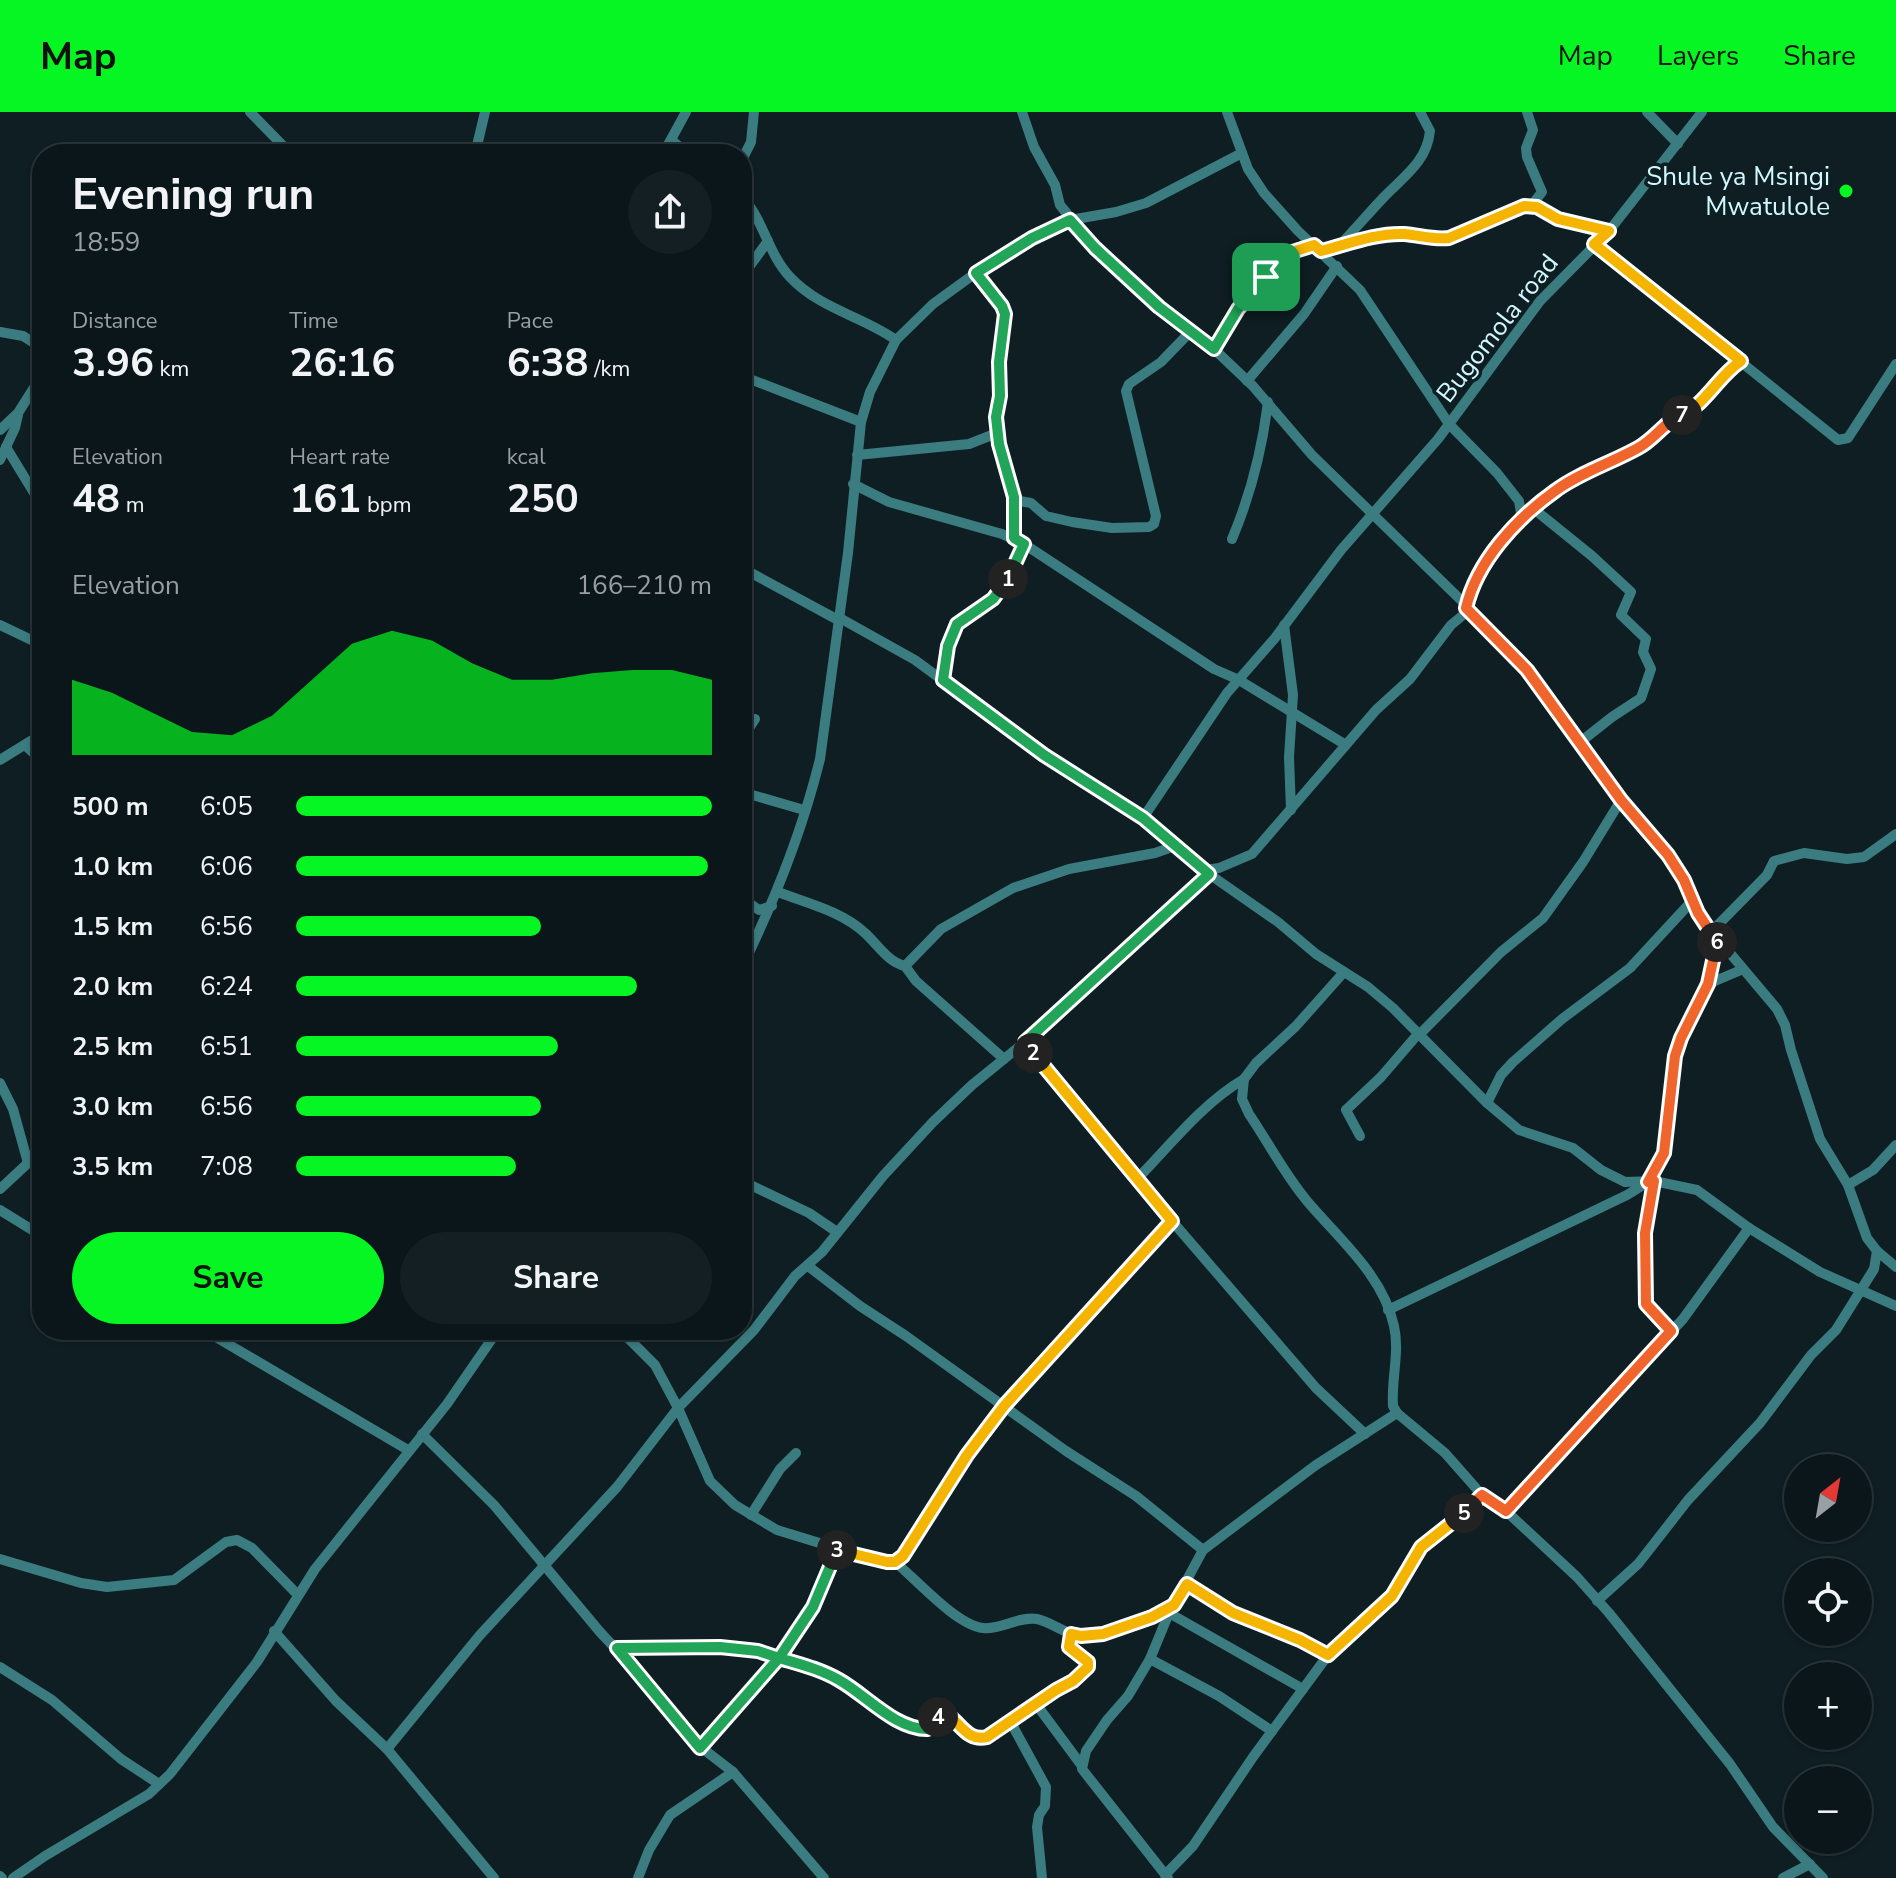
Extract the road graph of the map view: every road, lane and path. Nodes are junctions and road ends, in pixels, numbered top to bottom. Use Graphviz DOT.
graph roads {
  1 [pos="250,112"];
  2 [pos="485,112"];
  3 [pos="686,112"];
  4 [pos="754,112"];
  5 [pos="1022,112"];
  6 [pos="1227,112"];
  7 [pos="1420,112"];
  8 [pos="1527,112"];
  9 [pos="1647,112"];
  10 [pos="1702,112"];
  11 [pos="671,140"];
  12 [pos="281,144"];
  13 [pos="477,144"];
  14 [pos="669,144"];
  15 [pos="676,144"];
  16 [pos="750,144"];
  17 [pos="1678,144"];
  18 [pos="1242,153"];
  19 [pos="1531,206"];
  20 [pos="752,210"];
  21 [pos="1070,220"];
  22 [pos="1609,231"];
  23 [pos="768,241"];
  24 [pos="1594,244"];
  25 [pos="1339,247"];
  26 [pos="1318,248"];
  27 [pos="752,263"];
  28 [pos="1337,266"];
  29 [pos="976,273"];
  30 [pos="0,332"];
  31 [pos="1190,332"];
  32 [pos="896,340"];
  33 [pos="32,342"];
  34 [pos="1214,349"];
  35 [pos="1741,361"];
  36 [pos="1896,364"];
  37 [pos="752,380"];
  38 [pos="1247,381"];
  39 [pos="32,391"];
  40 [pos="1268,402"];
  41 [pos="18,413"];
  42 [pos="861,422"];
  43 [pos="1449,424"];
  44 [pos="0,430"];
  45 [pos="997,433"];
  46 [pos="6,447"];
  47 [pos="857,455"];
  48 [pos="0,460"];
  49 [pos="853,484"];
  50 [pos="32,490"];
  51 [pos="1014,500"];
  52 [pos="1534,509"];
  53 [pos="1372,514"];
  54 [pos="1517,523"];
  55 [pos="1232,539"];
  56 [pos="1019,541"];
  57 [pos="752,573"];
  58 [pos="1467,608"];
  59 [pos="838,618"];
  60 [pos="0,625"];
  61 [pos="1284,625"];
  62 [pos="32,640"];
  63 [pos="943,680"];
  64 [pos="1239,680"];
  65 [pos="1292,712"];
  66 [pos="755,719"];
  67 [pos="752,724"];
  68 [pos="32,740"];
  69 [pos="1579,743"];
  70 [pos="25,745"];
  71 [pos="1346,745"];
  72 [pos="32,752"];
  73 [pos="0,760"];
  74 [pos="752,795"];
  75 [pos="1621,800"];
  76 [pos="804,810"];
  77 [pos="1291,810"];
  78 [pos="1143,818"];
  79 [pos="1896,834"];
  80 [pos="1175,846"];
  81 [pos="1207,872"];
  82 [pos="778,892"];
  83 [pos="1692,901"];
  84 [pos="752,905"];
  85 [pos="772,906"];
  86 [pos="1714,936"];
  87 [pos="752,947"];
  88 [pos="905,966"];
  89 [pos="1741,970"];
  90 [pos="1344,972"];
  91 [pos="1708,984"];
  92 [pos="1419,1035"];
  93 [pos="1025,1042"];
  94 [pos="1004,1059"];
  95 [pos="1244,1079"];
  96 [pos="0,1083"];
  97 [pos="1487,1103"];
  98 [pos="1360,1136"];
  99 [pos="1896,1145"];
  100 [pos="32,1160"];
  101 [pos="28,1163"];
  102 [pos="1138,1178"];
  103 [pos="1651,1181"];
  104 [pos="1848,1185"];
  105 [pos="752,1186"];
  106 [pos="0,1189"];
  107 [pos="0,1210"];
  108 [pos="1172,1221"];
  109 [pos="1749,1228"];
  110 [pos="32,1230"];
  111 [pos="837,1232"];
  112 [pos="1877,1251"];
  113 [pos="808,1266"];
  114 [pos="1896,1267"];
  115 [pos="1860,1292"];
  116 [pos="1896,1306"];
  117 [pos="1388,1310"];
  118 [pos="1671,1331"];
  119 [pos="752,1332"];
  120 [pos="221,1340"];
  121 [pos="491,1340"];
  122 [pos="630,1340"];
  123 [pos="744,1340"];
  124 [pos="1004,1406"];
  125 [pos="678,1408"];
  126 [pos="1397,1413"];
  127 [pos="422,1434"];
  128 [pos="1365,1434"];
  129 [pos="408,1450"];
  130 [pos="796,1453"];
  131 [pos="1482,1495"];
  132 [pos="1506,1511"];
  133 [pos="751,1515"];
  134 [pos="837,1549"];
  135 [pos="1203,1550"];
  136 [pos="0,1559"];
  137 [pos="895,1562"];
  138 [pos="543,1564"];
  139 [pos="1187,1584"];
  140 [pos="297,1594"];
  141 [pos="1597,1601"];
  142 [pos="1172,1609"];
  143 [pos="274,1631"];
  144 [pos="1071,1634"];
  145 [pos="617,1648"];
  146 [pos="1328,1655"];
  147 [pos="779,1658"];
  148 [pos="1150,1659"];
  149 [pos="0,1667"];
  150 [pos="1303,1689"];
  151 [pos="1036,1704"];
  152 [pos="1010,1721"];
  153 [pos="1272,1731"];
  154 [pos="700,1748"];
  155 [pos="387,1749"];
  156 [pos="1082,1766"];
  157 [pos="733,1772"];
  158 [pos="159,1784"];
  159 [pos="1810,1864"];
  160 [pos="1166,1876"];
  161 [pos="492,1877"];
  162 [pos="13,1878"];
  163 [pos="638,1878"];
  164 [pos="824,1878"];
  165 [pos="1042,1878"];
  166 [pos="1783,1878"];
  167 [pos="1823,1878"];
  1 -- 12 [label="street"];
  2 -- 13 [label="street"];
  3 -- 11 [label="street"];
  4 -- 16 [label="street"];
  5 -- 21 [label="street"];
  6 -- 18 [label="street"];
  7 -- 25 [label="street"];
  8 -- 19 [label="street"];
  9 -- 17 [label="street"];
  10 -- 17 [label="street, Bugomola road"];
  11 -- 14 [label="street"];
  11 -- 15 [label="street"];
  17 -- 22 [label="street, Bugomola road"];
  18 -- 21 [label="street"];
  18 -- 26 [label="street"];
  19 -- 22 [label="street"];
  19 -- 25 [label="street"];
  20 -- 23 [label="street"];
  21 -- 29 [label="street"];
  21 -- 31 [label="street"];
  22 -- 24 [label="street, Bugomola road"];
  23 -- 27 [label="street"];
  23 -- 32 [label="street"];
  24 -- 35 [label="street"];
  24 -- 43 [label="street, Bugomola road"];
  25 -- 26 [label="street"];
  26 -- 28 [label="street"];
  26 -- 34 [label="street"];
  28 -- 38 [label="street"];
  28 -- 43 [label="street"];
  29 -- 32 [label="street"];
  29 -- 45 [label="street"];
  30 -- 33 [label="street"];
  31 -- 34 [label="street"];
  31 -- 51 [label="street"];
  32 -- 42 [label="street"];
  34 -- 38 [label="street"];
  35 -- 36 [label="street"];
  35 -- 52 [label="street"];
  37 -- 42 [label="street"];
  38 -- 40 [label="street"];
  39 -- 41 [label="street"];
  40 -- 53 [label="street"];
  40 -- 55 [label="street"];
  41 -- 44 [label="street"];
  41 -- 46 [label="street"];
  42 -- 47 [label="street"];
  43 -- 53 [label="street, Bugomola road"];
  43 -- 54 [label="street"];
  45 -- 47 [label="street"];
  45 -- 51 [label="street"];
  46 -- 48 [label="street"];
  46 -- 50 [label="street"];
  47 -- 49 [label="street"];
  49 -- 56 [label="street"];
  49 -- 59 [label="street"];
  51 -- 56 [label="street"];
  52 -- 54 [label="street"];
  52 -- 69 [label="street"];
  53 -- 58 [label="street"];
  53 -- 61 [label="street, Bugomola road"];
  54 -- 58 [label="street"];
  56 -- 63 [label="street"];
  56 -- 64 [label="street"];
  57 -- 59 [label="street"];
  58 -- 69 [label="street"];
  58 -- 71 [label="street"];
  59 -- 63 [label="street"];
  59 -- 76 [label="street"];
  60 -- 62 [label="street"];
  61 -- 64 [label="street, Bugomola road"];
  61 -- 65 [label="street"];
  63 -- 78 [label="street"];
  64 -- 65 [label="street"];
  64 -- 78 [label="street, Bugomola road"];
  65 -- 71 [label="street"];
  65 -- 77 [label="street"];
  66 -- 67 [label="street"];
  68 -- 70 [label="street"];
  69 -- 75 [label="street"];
  70 -- 72 [label="street"];
  70 -- 73 [label="street"];
  71 -- 77 [label="street"];
  74 -- 76 [label="street"];
  75 -- 83 [label="street"];
  75 -- 92 [label="street"];
  76 -- 82 [label="street"];
  77 -- 81 [label="street"];
  78 -- 80 [label="street"];
  79 -- 86 [label="street"];
  80 -- 81 [label="street"];
  80 -- 88 [label="street"];
  81 -- 90 [label="street"];
  81 -- 93 [label="street"];
  82 -- 85 [label="street"];
  82 -- 88 [label="street"];
  83 -- 86 [label="street"];
  83 -- 97 [label="street"];
  84 -- 85 [label="street"];
  85 -- 87 [label="street"];
  86 -- 89 [label="street"];
  86 -- 91 [label="street"];
  88 -- 94 [label="street"];
  89 -- 91 [label="street"];
  89 -- 104 [label="street"];
  90 -- 92 [label="street"];
  90 -- 95 [label="street"];
  91 -- 103 [label="street"];
  92 -- 97 [label="street"];
  92 -- 98 [label="street"];
  93 -- 94 [label="street"];
  93 -- 102 [label="street"];
  94 -- 111 [label="street"];
  95 -- 102 [label="street"];
  95 -- 117 [label="street"];
  96 -- 101 [label="street"];
  97 -- 103 [label="street"];
  99 -- 104 [label="street"];
  100 -- 101 [label="street"];
  101 -- 106 [label="street"];
  102 -- 108 [label="street"];
  103 -- 109 [label="street"];
  103 -- 117 [label="street"];
  103 -- 118 [label="street"];
  104 -- 112 [label="street"];
  105 -- 111 [label="street"];
  107 -- 110 [label="street"];
  108 -- 124 [label="street"];
  108 -- 128 [label="street"];
  109 -- 115 [label="street"];
  109 -- 118 [label="street"];
  111 -- 113 [label="street"];
  112 -- 114 [label="street"];
  112 -- 115 [label="street"];
  113 -- 119 [label="street"];
  113 -- 124 [label="street"];
  115 -- 116 [label="street"];
  115 -- 141 [label="street"];
  117 -- 126 [label="street"];
  118 -- 132 [label="street"];
  120 -- 129 [label="street"];
  121 -- 127 [label="street"];
  122 -- 125 [label="street"];
  123 -- 125 [label="street"];
  124 -- 135 [label="street"];
  124 -- 137 [label="street"];
  125 -- 133 [label="street"];
  125 -- 138 [label="street"];
  126 -- 128 [label="street"];
  126 -- 131 [label="street"];
  127 -- 129 [label="street"];
  127 -- 138 [label="street"];
  128 -- 135 [label="street"];
  129 -- 140 [label="street"];
  130 -- 133 [label="street"];
  131 -- 132 [label="street"];
  131 -- 146 [label="street"];
  132 -- 141 [label="street"];
  133 -- 134 [label="street"];
  134 -- 137 [label="street"];
  134 -- 147 [label="street"];
  135 -- 139 [label="street"];
  136 -- 140 [label="street"];
  137 -- 144 [label="street"];
  138 -- 145 [label="street"];
  138 -- 155 [label="street"];
  139 -- 142 [label="street"];
  139 -- 146 [label="street"];
  140 -- 143 [label="street"];
  141 -- 159 [label="street"];
  142 -- 144 [label="street"];
  142 -- 148 [label="street"];
  142 -- 150 [label="street"];
  143 -- 155 [label="street"];
  143 -- 158 [label="street"];
  144 -- 151 [label="street"];
  145 -- 147 [label="street"];
  145 -- 154 [label="street"];
  146 -- 150 [label="street"];
  147 -- 152 [label="street"];
  147 -- 154 [label="street"];
  148 -- 153 [label="street"];
  148 -- 156 [label="street"];
  149 -- 158 [label="street"];
  150 -- 153 [label="street"];
  151 -- 152 [label="street"];
  151 -- 156 [label="street"];
  152 -- 165 [label="street"];
  153 -- 160 [label="street"];
  154 -- 157 [label="street"];
  155 -- 161 [label="street"];
  156 -- 160 [label="street"];
  157 -- 163 [label="street"];
  157 -- 164 [label="street"];
  158 -- 162 [label="street"];
  159 -- 166 [label="street"];
  159 -- 167 [label="street"];
}
